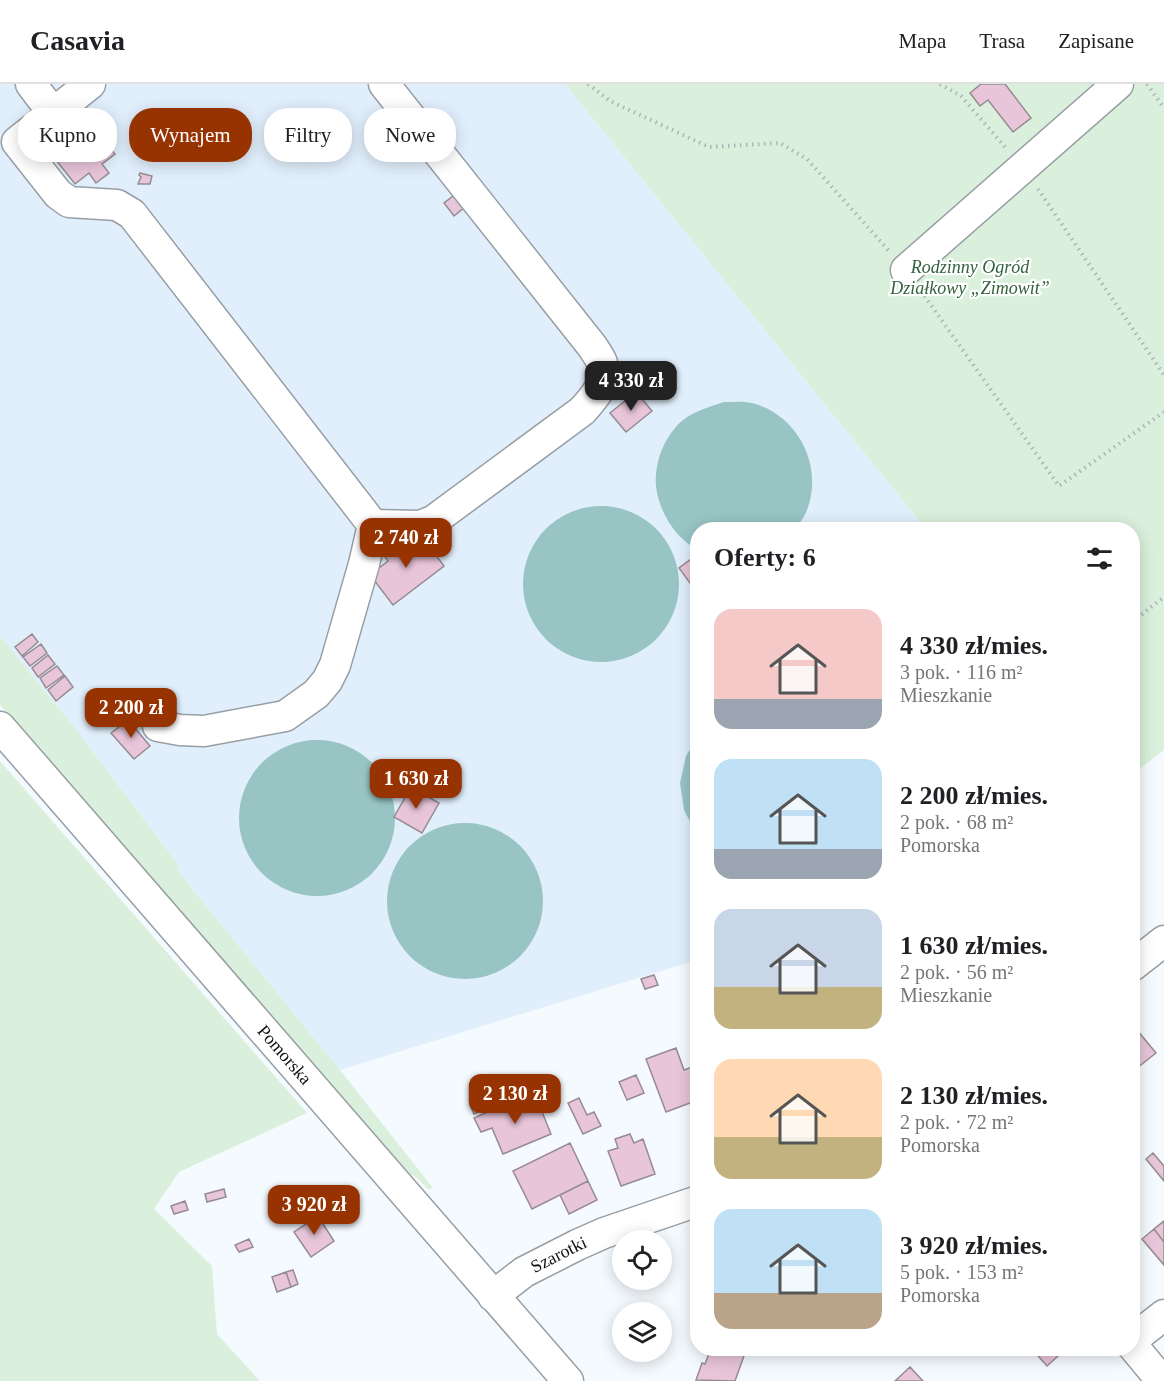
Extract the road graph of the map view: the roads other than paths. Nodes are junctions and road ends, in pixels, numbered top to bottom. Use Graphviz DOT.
graph roads {
  1 [pos="31,84"];
  2 [pos="90,84"];
  3 [pos="384,84"];
  4 [pos="1118,84"];
  5 [pos="49,108"];
  6 [pos="59,108"];
  7 [pos="32,162"];
  8 [pos="906,270"];
  9 [pos="374,525"];
  10 [pos="158,726"];
  11 [pos="0,727"];
  12 [pos="1164,941"];
  13 [pos="1140,960"];
  14 [pos="690,1204"];
  15 [pos="493,1296"];
  16 [pos="1164,1315"];
  17 [pos="1140,1334"];
  18 [pos="1140,1355"];
  19 [pos="568,1381"];
  20 [pos="1162,1381"];
  1 -- 5 [label="street"];
  2 -- 6 [label="street"];
  3 -- 9 [label="street"];
  4 -- 8 [label="street"];
  7 -- 9 [label="street"];
  9 -- 10 [label="street"];
  11 -- 15 [label="street, Pomorska"];
  12 -- 13 [label="street"];
  14 -- 15 [label="street, Szarotki"];
  15 -- 19 [label="street, Pomorska"];
  16 -- 17 [label="street"];
  18 -- 20 [label="street"];
}
